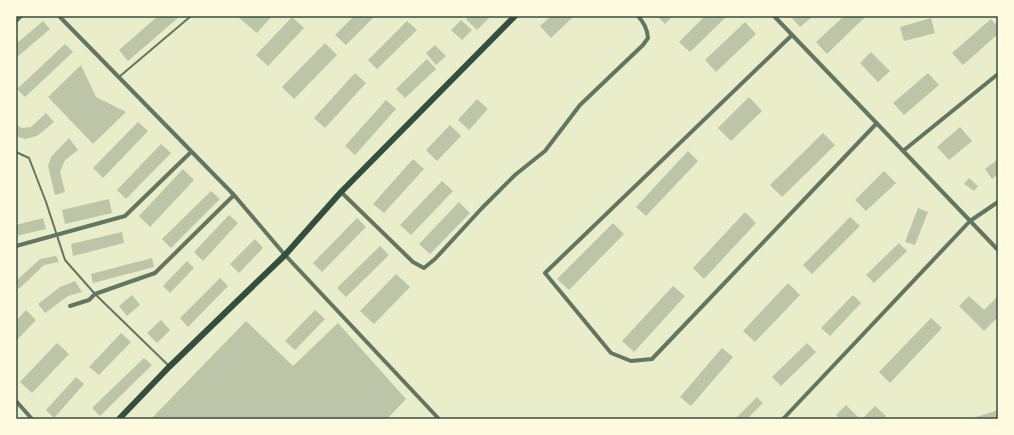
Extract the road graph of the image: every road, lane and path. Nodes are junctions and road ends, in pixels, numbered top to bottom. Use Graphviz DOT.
graph roads {
  1 [pos="21,16"];
  2 [pos="59,16"];
  3 [pos="191,16"];
  4 [pos="515,16"];
  5 [pos="638,16"];
  6 [pos="774,16"];
  7 [pos="16,21"];
  8 [pos="792,35"];
  9 [pos="998,74"];
  10 [pos="119,77"];
  11 [pos="877,124"];
  12 [pos="903,151"];
  13 [pos="16,152"];
  14 [pos="191,152"];
  15 [pos="341,192"];
  16 [pos="234,195"];
  17 [pos="998,202"];
  18 [pos="970,221"];
  19 [pos="56,235"];
  20 [pos="16,246"];
  21 [pos="998,250"];
  22 [pos="285,255"];
  23 [pos="95,294"];
  24 [pos="70,306"];
  25 [pos="169,367"];
  26 [pos="16,401"];
  27 [pos="32,419"];
  28 [pos="119,419"];
  29 [pos="439,419"];
  30 [pos="783,419"];
  1 -- 7 [label="street"];
  2 -- 10 [label="street"];
  3 -- 10 [label="lane"];
  4 -- 15 [label="main road"];
  5 -- 15 [label="street"];
  6 -- 8 [label="street"];
  8 -- 11 [label="street"];
  8 -- 11 [label="street"];
  9 -- 12 [label="street"];
  10 -- 14 [label="street"];
  11 -- 12 [label="street"];
  12 -- 18 [label="street"];
  13 -- 19 [label="lane"];
  14 -- 16 [label="street"];
  14 -- 19 [label="street"];
  15 -- 22 [label="main road"];
  16 -- 22 [label="street"];
  16 -- 23 [label="street"];
  17 -- 18 [label="street"];
  18 -- 21 [label="street"];
  18 -- 30 [label="street"];
  19 -- 20 [label="street"];
  19 -- 23 [label="lane"];
  22 -- 25 [label="main road"];
  22 -- 29 [label="street"];
  23 -- 24 [label="street"];
  23 -- 25 [label="lane"];
  25 -- 28 [label="main road"];
  26 -- 27 [label="street"];
}
